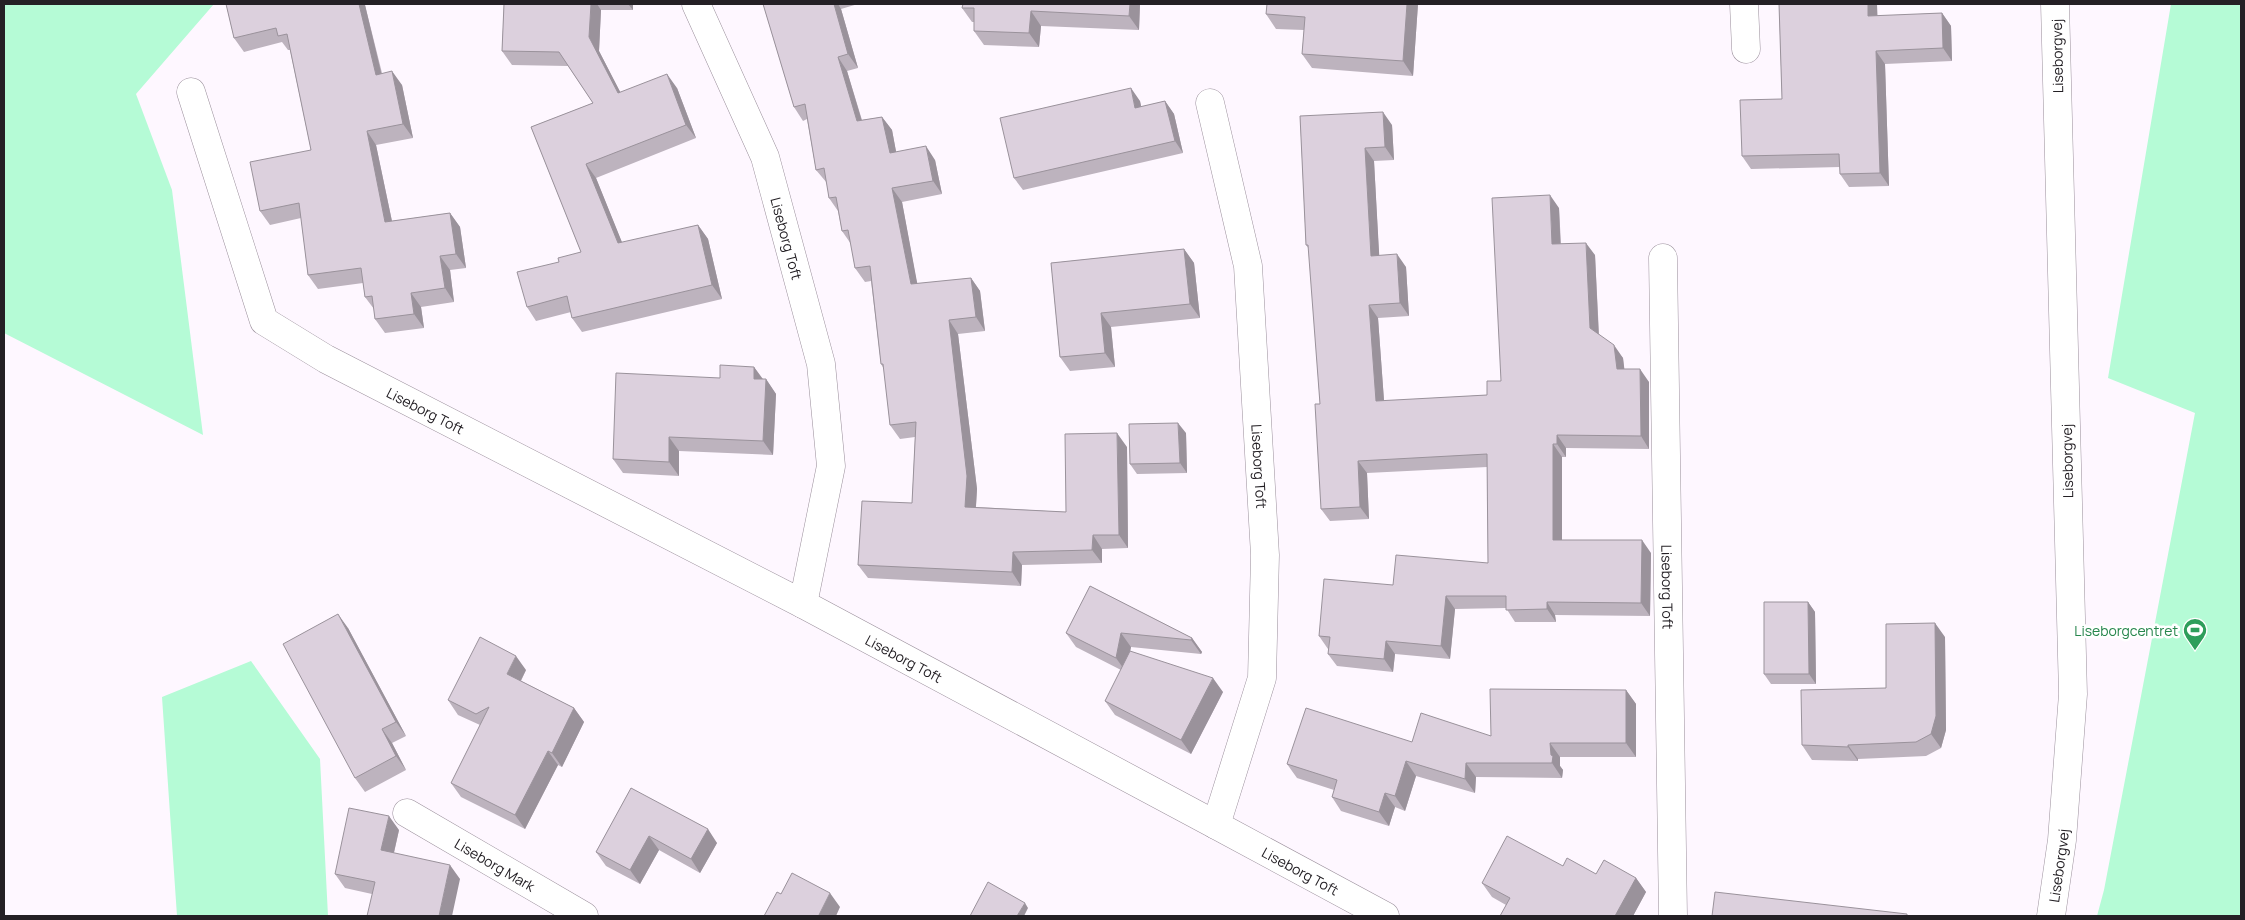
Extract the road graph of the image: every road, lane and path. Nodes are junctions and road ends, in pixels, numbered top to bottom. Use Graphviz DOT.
graph roads {
  1 [pos="696,4"];
  2 [pos="1744,4"];
  3 [pos="2055,4"];
  4 [pos="1746,49"];
  5 [pos="191,92"];
  6 [pos="1210,103"];
  7 [pos="1663,258"];
  8 [pos="802,604"];
  9 [pos="407,813"];
  10 [pos="1216,825"];
  11 [pos="584,916"];
  12 [pos="1385,916"];
  13 [pos="1673,916"];
  14 [pos="2051,916"];
  1 -- 8 [label="street, Liseborg Toft"];
  2 -- 4 [label="street"];
  3 -- 14 [label="street, Liseborgvej"];
  5 -- 8 [label="street, Liseborg Toft"];
  6 -- 10 [label="street, Liseborg Toft"];
  7 -- 13 [label="street, Liseborg Toft"];
  8 -- 10 [label="street, Liseborg Toft"];
  9 -- 11 [label="street, Liseborg Mark"];
  10 -- 12 [label="street, Liseborg Toft"];
}
